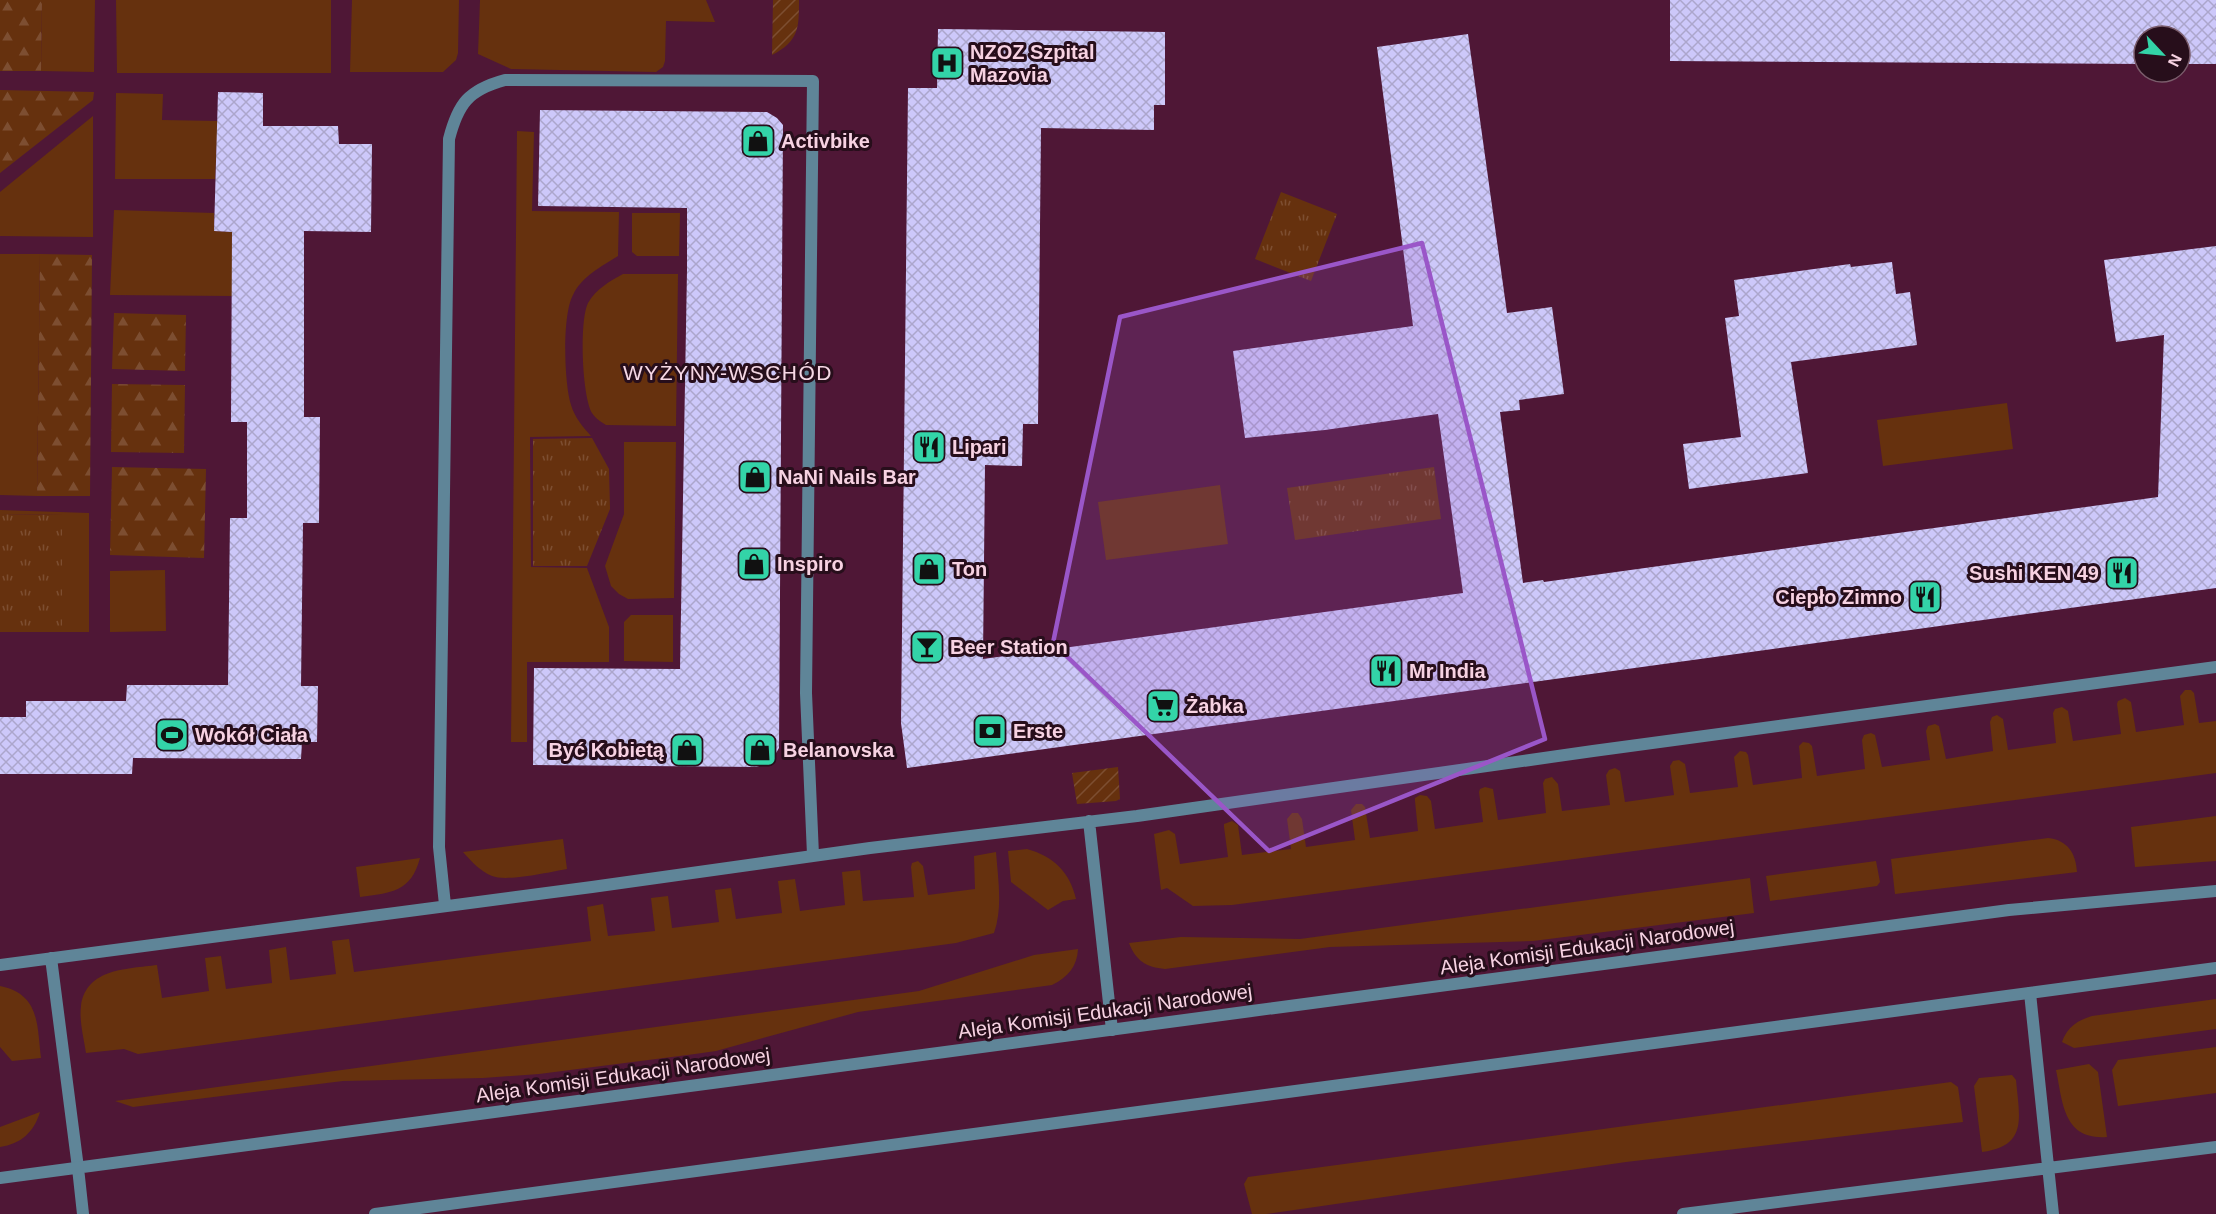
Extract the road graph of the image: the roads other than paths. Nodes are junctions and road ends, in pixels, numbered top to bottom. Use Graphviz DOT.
graph roads {
  1 [pos="2216,667"];
  2 [pos="1089,821"];
  3 [pos="813,855"];
  4 [pos="2216,891"];
  5 [pos="445,905"];
  6 [pos="51,958"];
  7 [pos="0,965"];
  8 [pos="2216,968"];
  9 [pos="2030,993"];
  10 [pos="1112,1030"];
  11 [pos="2216,1147"];
  12 [pos="2048,1167"];
  13 [pos="78,1168"];
  14 [pos="0,1178"];
  15 [pos="83,1214"];
  16 [pos="375,1214"];
  17 [pos="1683,1214"];
  18 [pos="2053,1214"];
  1 -- 2 [label="street"];
  2 -- 3 [label="street"];
  2 -- 10 [label="street"];
  3 -- 5 [label="street"];
  3 -- 5 [label="street"];
  4 -- 10 [label="street, Aleja Komisji Edukacji Narodowej"];
  5 -- 6 [label="street"];
  6 -- 7 [label="street"];
  6 -- 13 [label="street"];
  8 -- 9 [label="street"];
  9 -- 12 [label="street"];
  9 -- 16 [label="street"];
  10 -- 13 [label="street, Aleja Komisji Edukacji Narodowej"];
  11 -- 12 [label="street"];
  12 -- 17 [label="street"];
  12 -- 18 [label="street"];
  13 -- 14 [label="street, Aleja Komisji Edukacji Narodowej"];
  13 -- 15 [label="street"];
}
